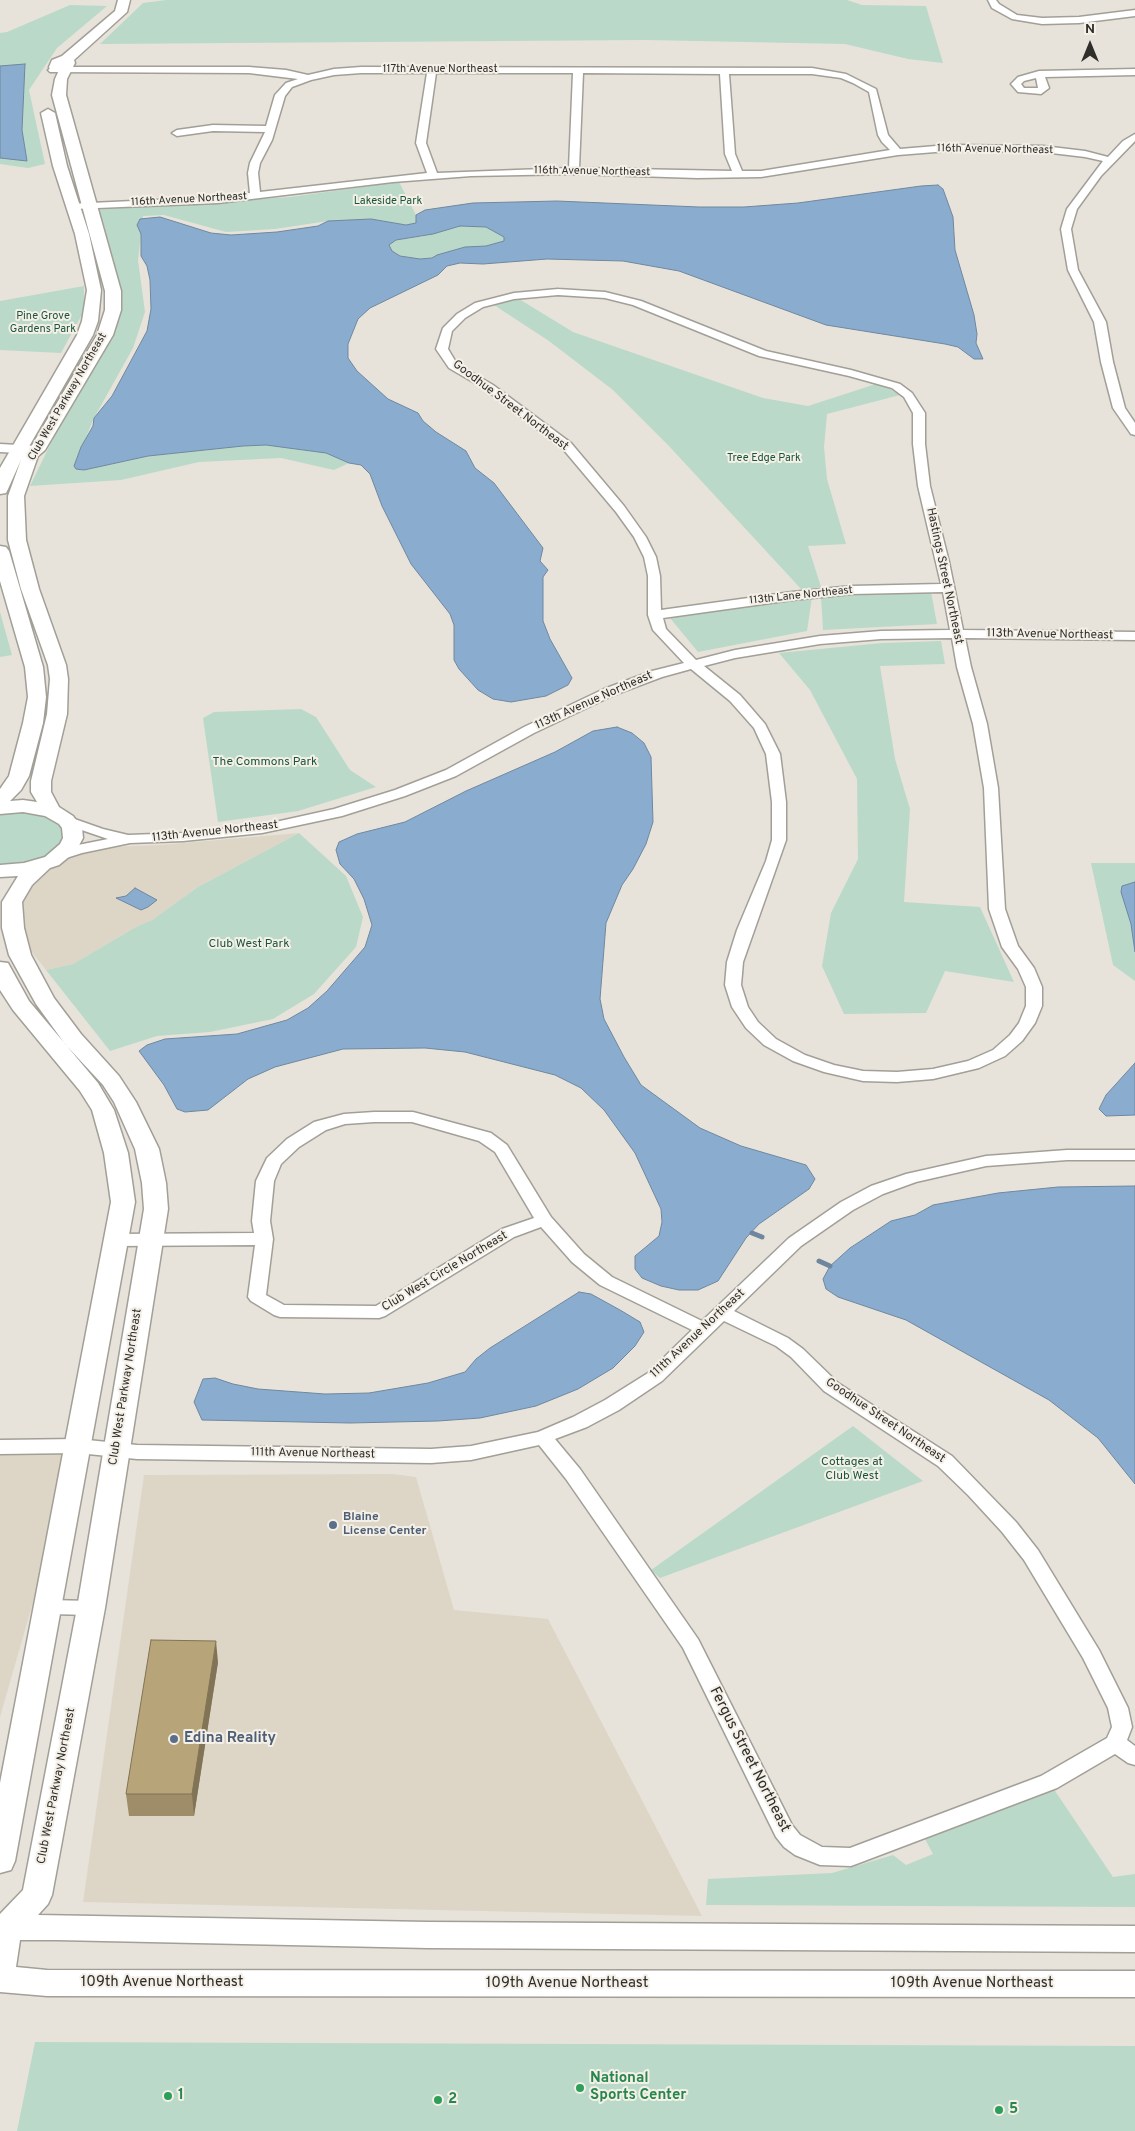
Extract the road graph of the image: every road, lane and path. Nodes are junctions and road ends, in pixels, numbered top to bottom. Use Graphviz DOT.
graph roads {
  1 [pos="124,0"];
  2 [pos="992,0"];
  3 [pos="1135,13"];
  4 [pos="62,66"];
  5 [pos="432,70"];
  6 [pos="578,70"];
  7 [pos="724,70"];
  8 [pos="1135,72"];
  9 [pos="1040,74"];
  10 [pos="308,78"];
  11 [pos="270,129"];
  12 [pos="177,133"];
  13 [pos="1135,137"];
  14 [pos="898,152"];
  15 [pos="1110,160"];
  16 [pos="574,171"];
  17 [pos="433,175"];
  18 [pos="738,175"];
  19 [pos="256,196"];
  20 [pos="90,205"];
  21 [pos="73,206"];
  22 [pos="503,298"];
  23 [pos="1135,431"];
  24 [pos="0,448"];
  25 [pos="18,448"];
  26 [pos="37,450"];
  27 [pos="0,489"];
  28 [pos="0,551"];
  29 [pos="948,588"];
  30 [pos="655,615"];
  31 [pos="957,634"];
  32 [pos="1135,636"];
  33 [pos="692,664"];
  34 [pos="0,800"];
  35 [pos="0,808"];
  36 [pos="59,816"];
  37 [pos="130,839"];
  38 [pos="51,860"];
  39 [pos="0,872"];
  40 [pos="0,968"];
  41 [pos="897,1077"];
  42 [pos="1135,1155"];
  43 [pos="544,1220"];
  44 [pos="264,1239"];
  45 [pos="117,1240"];
  46 [pos="150,1241"];
  47 [pos="722,1312"];
  48 [pos="706,1329"];
  49 [pos="543,1437"];
  50 [pos="0,1446"];
  51 [pos="78,1446"];
  52 [pos="116,1450"];
  53 [pos="49,1607"];
  54 [pos="91,1608"];
  55 [pos="1115,1743"];
  56 [pos="1135,1757"];
  57 [pos="0,1861"];
  58 [pos="2,1923"];
  59 [pos="1135,1939"];
  60 [pos="0,1967"];
  61 [pos="0,1979"];
  62 [pos="1135,1984"];
  1 -- 4 [label="street"];
  2 -- 3 [label="street"];
  4 -- 10 [label="street, 117th Avenue Northeast"];
  4 -- 20 [label="street, Club West Parkway Northeast"];
  4 -- 21 [label="street"];
  5 -- 6 [label="street, 117th Avenue Northeast"];
  5 -- 10 [label="street, 117th Avenue Northeast"];
  5 -- 17 [label="street"];
  6 -- 7 [label="street, 117th Avenue Northeast"];
  6 -- 16 [label="street"];
  7 -- 14 [label="street, 117th Avenue Northeast"];
  7 -- 18 [label="street"];
  8 -- 9 [label="street"];
  10 -- 11 [label="street"];
  11 -- 12 [label="street"];
  11 -- 19 [label="street"];
  13 -- 15 [label="street"];
  14 -- 15 [label="street, 116th Avenue Northeast"];
  14 -- 18 [label="street, 116th Avenue Northeast"];
  15 -- 23 [label="street"];
  16 -- 17 [label="street, 116th Avenue Northeast"];
  16 -- 18 [label="street, 116th Avenue Northeast"];
  17 -- 19 [label="street, 116th Avenue Northeast"];
  19 -- 20 [label="street, 116th Avenue Northeast"];
  20 -- 21 [label="street, 116th Avenue Northeast"];
  20 -- 26 [label="street, Club West Parkway Northeast"];
  21 -- 25 [label="street"];
  22 -- 29 [label="street, Hastings Street Northeast"];
  22 -- 30 [label="street, Goodhue Street Northeast"];
  24 -- 25 [label="street"];
  25 -- 26 [label="street"];
  25 -- 27 [label="street"];
  26 -- 36 [label="street, Club West Parkway Northeast"];
  28 -- 34 [label="street"];
  29 -- 30 [label="street, 113th Lane Northeast"];
  29 -- 31 [label="street, Hastings Street Northeast"];
  30 -- 33 [label="street, Goodhue Street Northeast"];
  31 -- 32 [label="street, 113th Avenue Northeast"];
  31 -- 33 [label="street, 113th Avenue Northeast"];
  31 -- 41 [label="street, Hastings Street Northeast"];
  33 -- 37 [label="street, 113th Avenue Northeast"];
  33 -- 41 [label="street, Goodhue Street Northeast"];
  35 -- 36 [label="street"];
  36 -- 37 [label="street, 113th Avenue Northeast"];
  36 -- 38 [label="street, Club West Parkway Northeast"];
  37 -- 38 [label="street, 113th Avenue Northeast"];
  38 -- 39 [label="street"];
  38 -- 46 [label="street, Club West Parkway Northeast"];
  40 -- 45 [label="street"];
  42 -- 47 [label="street, 111th Avenue Northeast"];
  43 -- 44 [label="street, Club West Circle Northeast"];
  43 -- 44 [label="street, Club West Circle Northeast"];
  43 -- 48 [label="street, Club West Circle Northeast"];
  44 -- 46 [label="street"];
  45 -- 46 [label="street"];
  45 -- 51 [label="street"];
  46 -- 52 [label="street, Club West Parkway Northeast"];
  47 -- 48 [label="street, 111th Avenue Northeast"];
  47 -- 55 [label="street, Goodhue Street Northeast"];
  48 -- 49 [label="street, 111th Avenue Northeast"];
  49 -- 52 [label="street, 111th Avenue Northeast"];
  49 -- 55 [label="street, Fergus Street Northeast"];
  50 -- 51 [label="street, 111th Avenue Northeast"];
  51 -- 52 [label="street, 111th Avenue Northeast"];
  51 -- 53 [label="street"];
  52 -- 54 [label="street, Club West Parkway Northeast"];
  53 -- 54 [label="street"];
  53 -- 57 [label="street"];
  54 -- 58 [label="street, Club West Parkway Northeast"];
  55 -- 56 [label="street"];
  58 -- 59 [label="street"];
  58 -- 60 [label="street"];
  61 -- 62 [label="street, 109th Avenue Northeast"];
}
